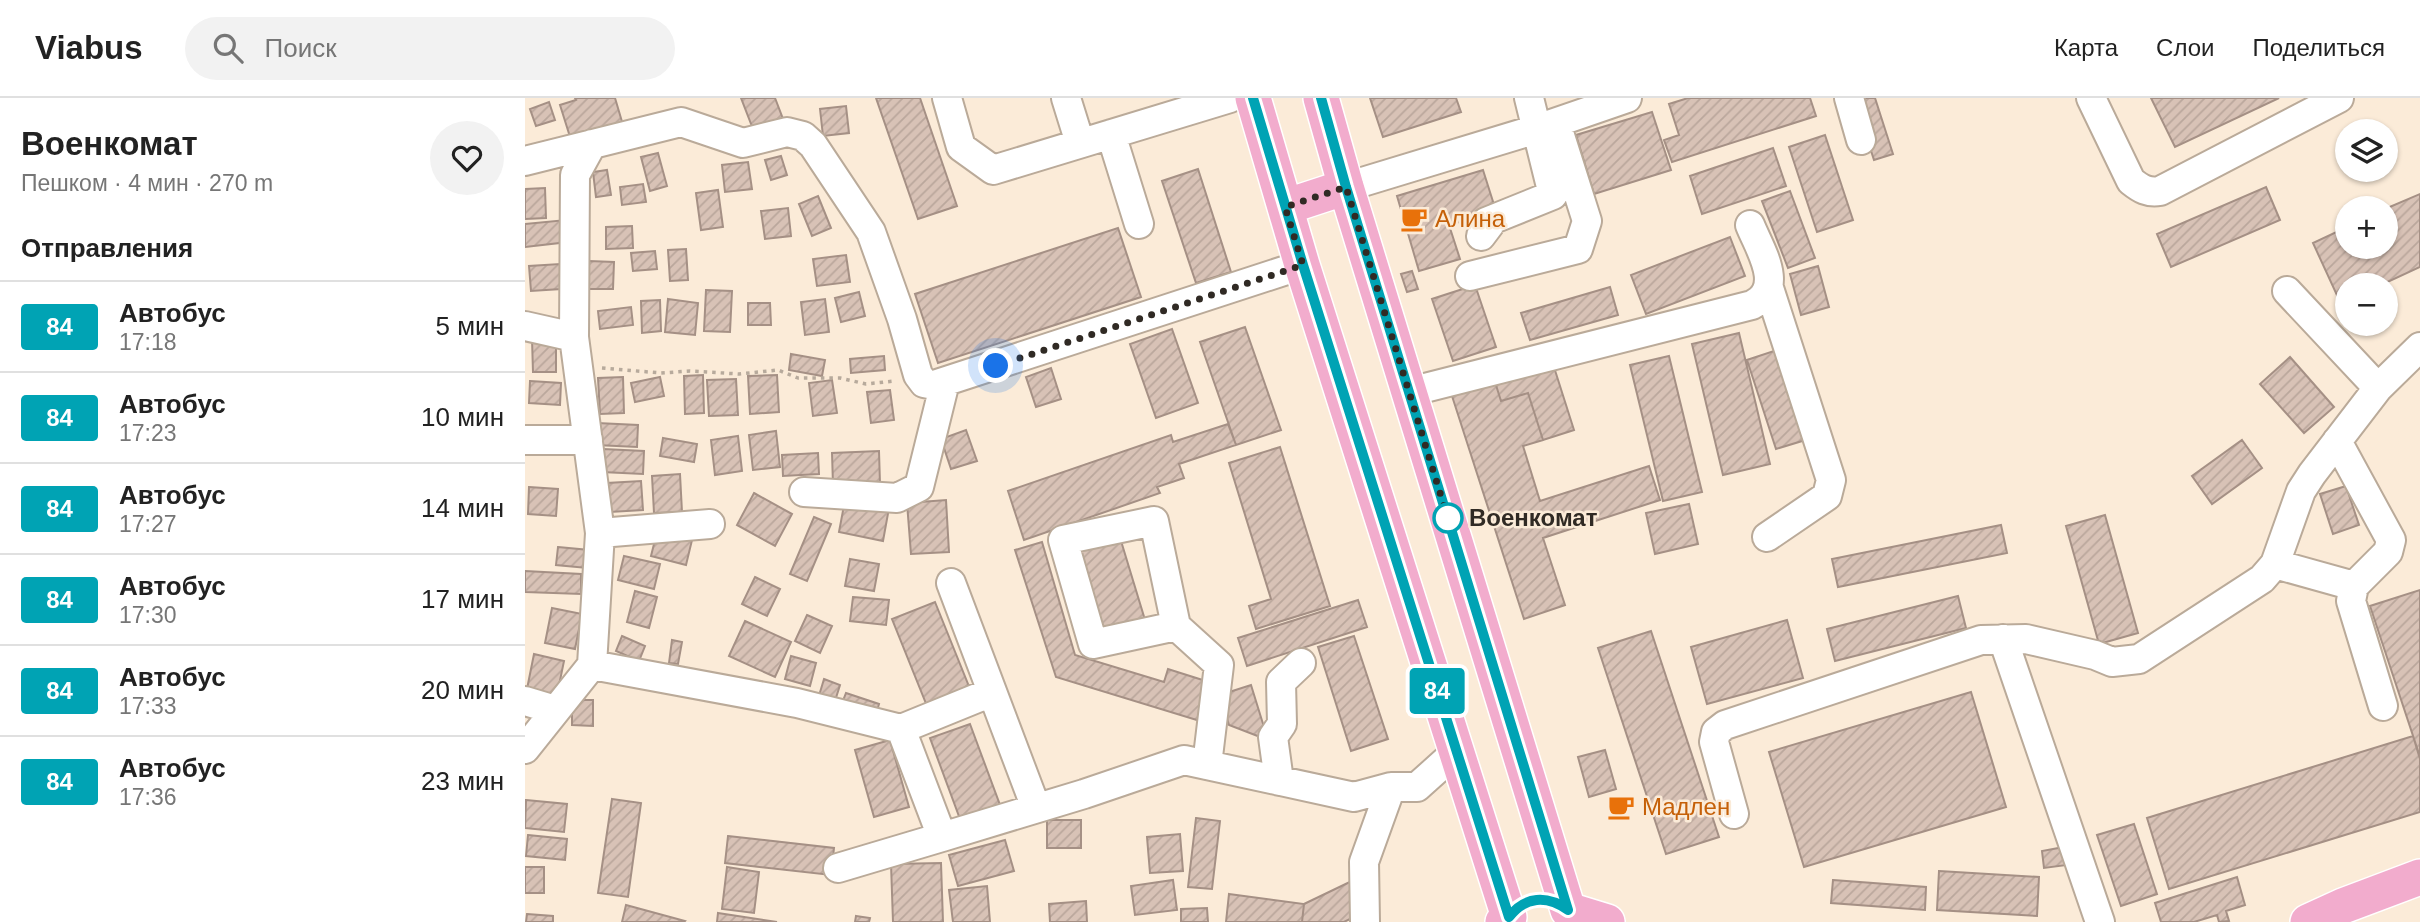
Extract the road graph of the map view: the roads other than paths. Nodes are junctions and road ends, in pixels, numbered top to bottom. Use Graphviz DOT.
graph roads {
  1 [pos="947,98"];
  2 [pos="1066,98"];
  3 [pos="1230,98"];
  4 [pos="1253,98"];
  5 [pos="1321,98"];
  6 [pos="1529,98"];
  7 [pos="1627,98"];
  8 [pos="1849,98"];
  9 [pos="2091,98"];
  10 [pos="2339,98"];
  11 [pos="678,110"];
  12 [pos="1546,126"];
  13 [pos="1111,134"];
  14 [pos="1861,140"];
  15 [pos="1080,143"];
  16 [pos="592,144"];
  17 [pos="525,161"];
  18 [pos="1346,187"];
  19 [pos="1285,207"];
  20 [pos="1139,224"];
  21 [pos="1750,225"];
  22 [pos="1481,236"];
  23 [pos="1303,265"];
  24 [pos="1470,276"];
  25 [pos="1769,288"];
  26 [pos="2287,291"];
  27 [pos="525,326"];
  28 [pos="574,337"];
  29 [pos="2420,347"];
  30 [pos="946,382"];
  31 [pos="2378,388"];
  32 [pos="1409,392"];
  33 [pos="525,440"];
  34 [pos="588,440"];
  35 [pos="2337,441"];
  36 [pos="804,492"];
  37 [pos="710,524"];
  38 [pos="600,533"];
  39 [pos="1766,537"];
  40 [pos="2275,564"];
  41 [pos="951,583"];
  42 [pos="2354,586"];
  43 [pos="1176,626"];
  44 [pos="2003,639"];
  45 [pos="1301,663"];
  46 [pos="592,665"];
  47 [pos="992,692"];
  48 [pos="525,701"];
  49 [pos="2383,706"];
  50 [pos="555,710"];
  51 [pos="901,729"];
  52 [pos="525,749"];
  53 [pos="1456,752"];
  54 [pos="1207,765"];
  55 [pos="1279,780"];
  56 [pos="1391,787"];
  57 [pos="1036,808"];
  58 [pos="1734,814"];
  59 [pos="942,837"];
  60 [pos="838,867"];
  61 [pos="2420,877"];
  62 [pos="2347,914"];
  63 [pos="1572,916"];
  64 [pos="1506,920"];
  65 [pos="1365,922"];
  66 [pos="1607,922"];
  67 [pos="2100,922"];
  68 [pos="2308,922"];
  1 -- 15 [label="street"];
  2 -- 15 [label="street"];
  3 -- 13 [label="street"];
  4 -- 19 [label="main road"];
  5 -- 18 [label="main road"];
  6 -- 12 [label="street"];
  7 -- 12 [label="street"];
  8 -- 14 [label="street"];
  9 -- 10 [label="street"];
  11 -- 16 [label="street"];
  11 -- 30 [label="street"];
  12 -- 18 [label="street"];
  12 -- 22 [label="street"];
  12 -- 24 [label="street"];
  13 -- 15 [label="street"];
  13 -- 20 [label="street"];
  16 -- 17 [label="street"];
  16 -- 28 [label="street"];
  18 -- 19 [label="main road"];
  18 -- 32 [label="main road"];
  19 -- 23 [label="main road"];
  21 -- 25 [label="street"];
  23 -- 30 [label="street"];
  23 -- 53 [label="main road"];
  25 -- 32 [label="street"];
  25 -- 39 [label="street"];
  26 -- 31 [label="street"];
  27 -- 28 [label="street"];
  28 -- 34 [label="street"];
  29 -- 31 [label="street"];
  30 -- 36 [label="street"];
  31 -- 35 [label="street"];
  32 -- 63 [label="main road"];
  33 -- 34 [label="street"];
  34 -- 38 [label="street"];
  35 -- 40 [label="street"];
  35 -- 42 [label="street"];
  37 -- 38 [label="street"];
  38 -- 46 [label="street"];
  40 -- 42 [label="street"];
  40 -- 44 [label="street"];
  41 -- 47 [label="street"];
  42 -- 49 [label="street"];
  43 -- 43 [label="street"];
  43 -- 54 [label="street"];
  44 -- 58 [label="street"];
  44 -- 67 [label="street"];
  45 -- 55 [label="street"];
  46 -- 50 [label="street"];
  46 -- 51 [label="street"];
  47 -- 51 [label="street"];
  47 -- 57 [label="street"];
  48 -- 50 [label="street"];
  50 -- 52 [label="street"];
  51 -- 59 [label="street"];
  53 -- 56 [label="street"];
  53 -- 64 [label="main road"];
  54 -- 55 [label="street"];
  54 -- 57 [label="street"];
  55 -- 56 [label="street"];
  56 -- 65 [label="street"];
  57 -- 59 [label="street"];
  59 -- 60 [label="street"];
  61 -- 62 [label="main road"];
  62 -- 68 [label="main road"];
  63 -- 64 [label="main road"];
  63 -- 66 [label="main road"];
}
